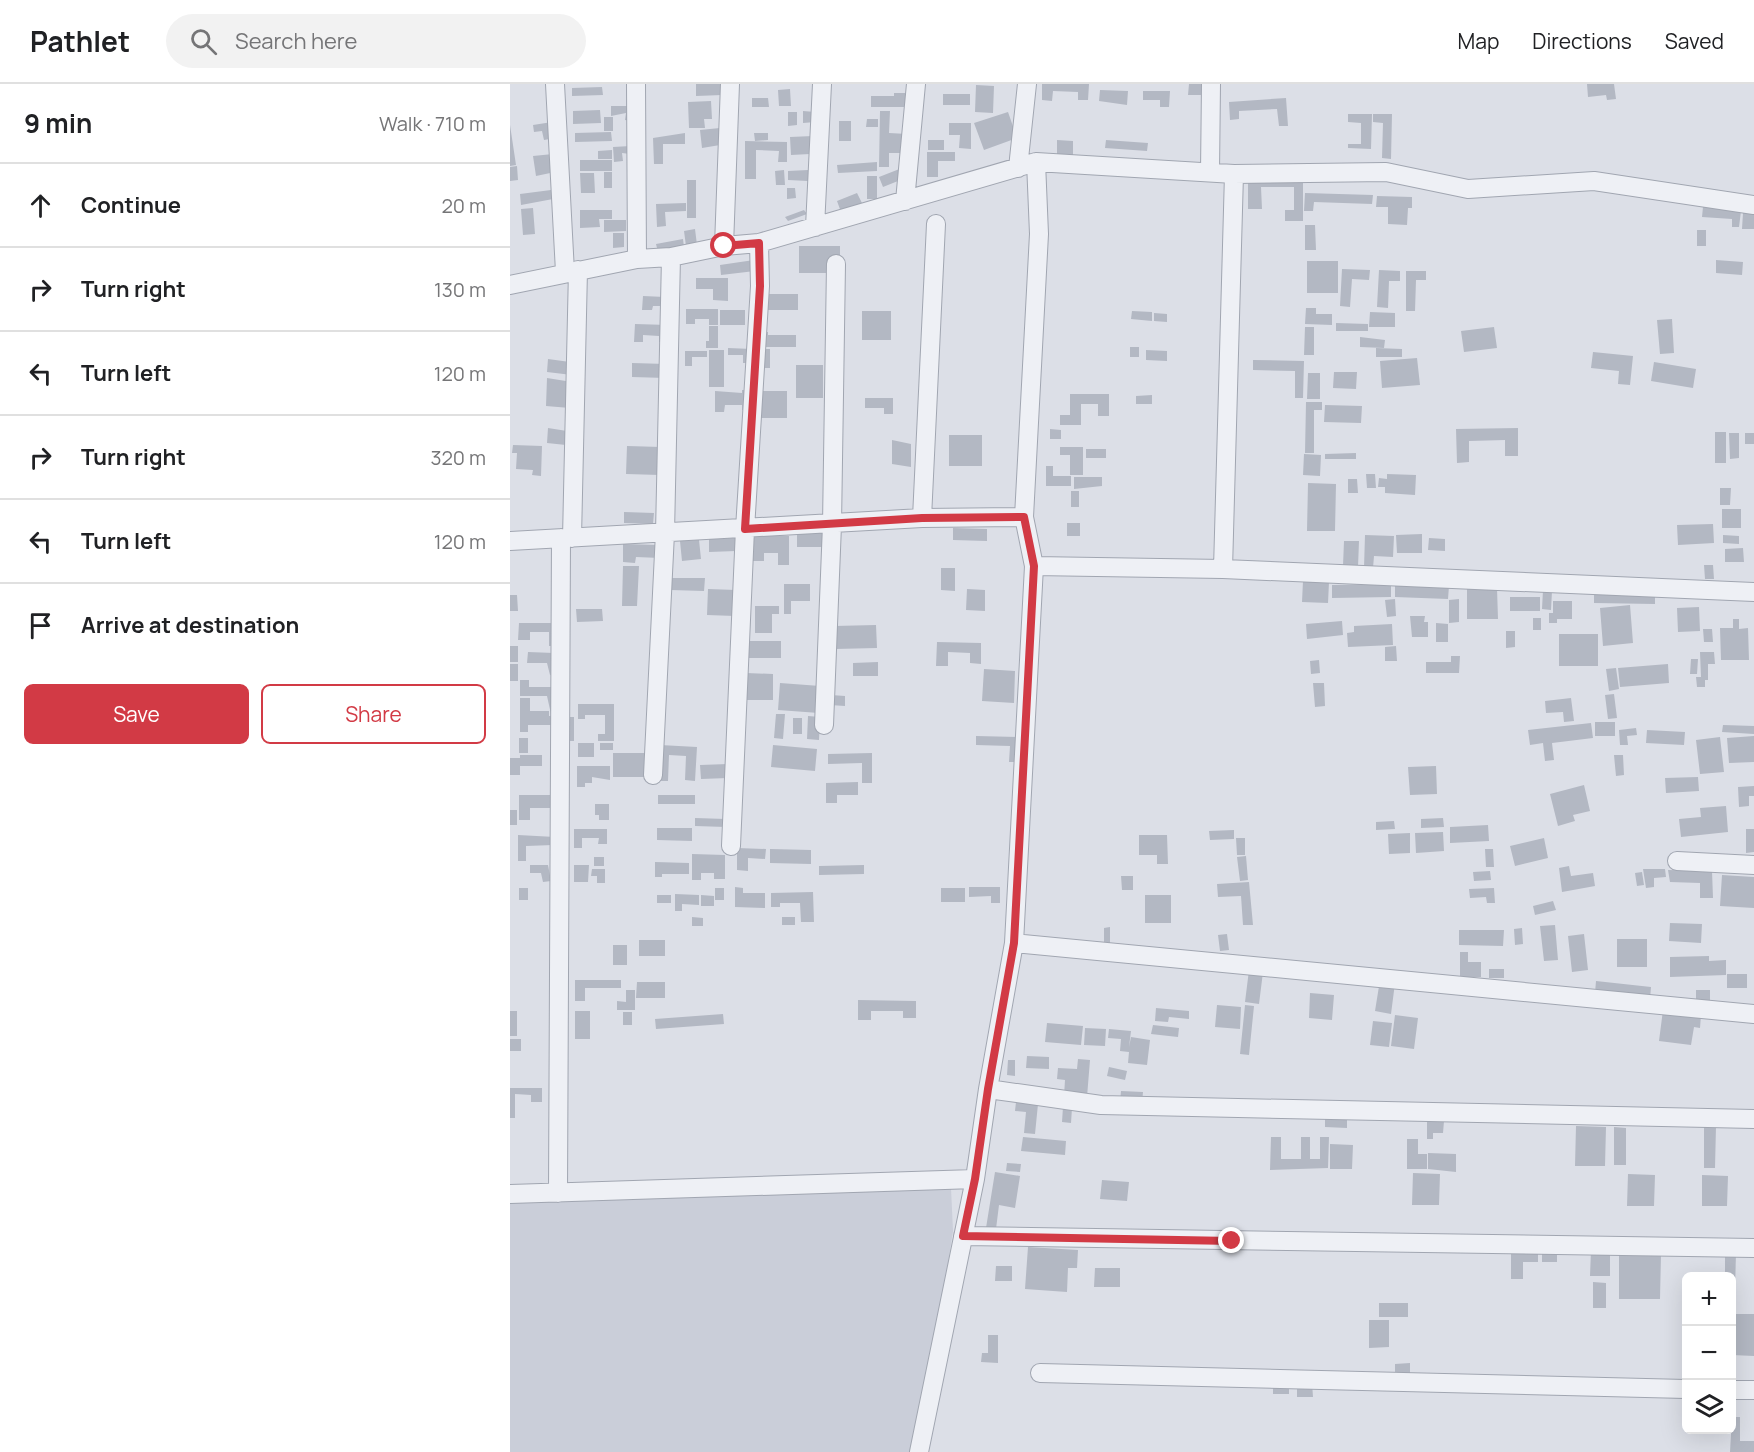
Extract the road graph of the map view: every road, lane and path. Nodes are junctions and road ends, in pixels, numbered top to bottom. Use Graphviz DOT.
graph roads {
  1 [pos="555,84"];
  2 [pos="636,84"];
  3 [pos="730,84"];
  4 [pos="822,84"];
  5 [pos="916,84"];
  6 [pos="1027,84"];
  7 [pos="1211,84"];
  8 [pos="1036,162"];
  9 [pos="1018,168"];
  10 [pos="1210,172"];
  11 [pos="1234,174"];
  12 [pos="905,201"];
  13 [pos="1754,205"];
  14 [pos="936,224"];
  15 [pos="815,227"];
  16 [pos="759,243"];
  17 [pos="724,246"];
  18 [pos="671,257"];
  19 [pos="637,259"];
  20 [pos="836,264"];
  21 [pos="572,271"];
  22 [pos="510,285"];
  23 [pos="1024,517"];
  24 [pos="922,518"];
  25 [pos="832,525"];
  26 [pos="745,529"];
  27 [pos="665,533"];
  28 [pos="567,538"];
  29 [pos="510,541"];
  30 [pos="1034,566"];
  31 [pos="1223,569"];
  32 [pos="1754,592"];
  33 [pos="824,725"];
  34 [pos="653,775"];
  35 [pos="731,846"];
  36 [pos="1677,861"];
  37 [pos="1754,865"];
  38 [pos="1014,943"];
  39 [pos="1754,1014"];
  40 [pos="988,1089"];
  41 [pos="1754,1119"];
  42 [pos="975,1179"];
  43 [pos="558,1193"];
  44 [pos="510,1194"];
  45 [pos="963,1236"];
  46 [pos="1754,1248"];
  47 [pos="1040,1372"];
  48 [pos="1682,1389"];
  49 [pos="1736,1390"];
  50 [pos="1754,1390"];
  51 [pos="918,1452"];
  1 -- 21 [label="street"];
  2 -- 19 [label="street"];
  3 -- 17 [label="street"];
  4 -- 15 [label="street"];
  5 -- 12 [label="street"];
  6 -- 9 [label="street"];
  7 -- 10 [label="street"];
  8 -- 9 [label="street"];
  8 -- 10 [label="street"];
  8 -- 23 [label="street"];
  9 -- 12 [label="street"];
  10 -- 11 [label="street"];
  11 -- 13 [label="street"];
  11 -- 31 [label="street"];
  12 -- 15 [label="street"];
  14 -- 24 [label="street"];
  15 -- 16 [label="street"];
  16 -- 17 [label="street"];
  16 -- 26 [label="street"];
  17 -- 18 [label="street"];
  18 -- 19 [label="street"];
  18 -- 27 [label="street"];
  19 -- 21 [label="street"];
  20 -- 25 [label="street"];
  21 -- 22 [label="street"];
  21 -- 28 [label="street"];
  23 -- 24 [label="street"];
  23 -- 30 [label="street"];
  24 -- 25 [label="street"];
  25 -- 26 [label="street"];
  25 -- 33 [label="street"];
  26 -- 27 [label="street"];
  26 -- 35 [label="street"];
  27 -- 28 [label="street"];
  27 -- 34 [label="street"];
  28 -- 29 [label="street"];
  28 -- 43 [label="street"];
  30 -- 31 [label="street"];
  30 -- 38 [label="street"];
  31 -- 32 [label="street"];
  36 -- 37 [label="street"];
  38 -- 39 [label="street"];
  38 -- 40 [label="street"];
  40 -- 41 [label="street"];
  40 -- 42 [label="street"];
  42 -- 43 [label="street"];
  42 -- 45 [label="street"];
  43 -- 44 [label="street"];
  45 -- 46 [label="street"];
  45 -- 51 [label="street"];
  47 -- 48 [label="street"];
  49 -- 50 [label="street"];
}
